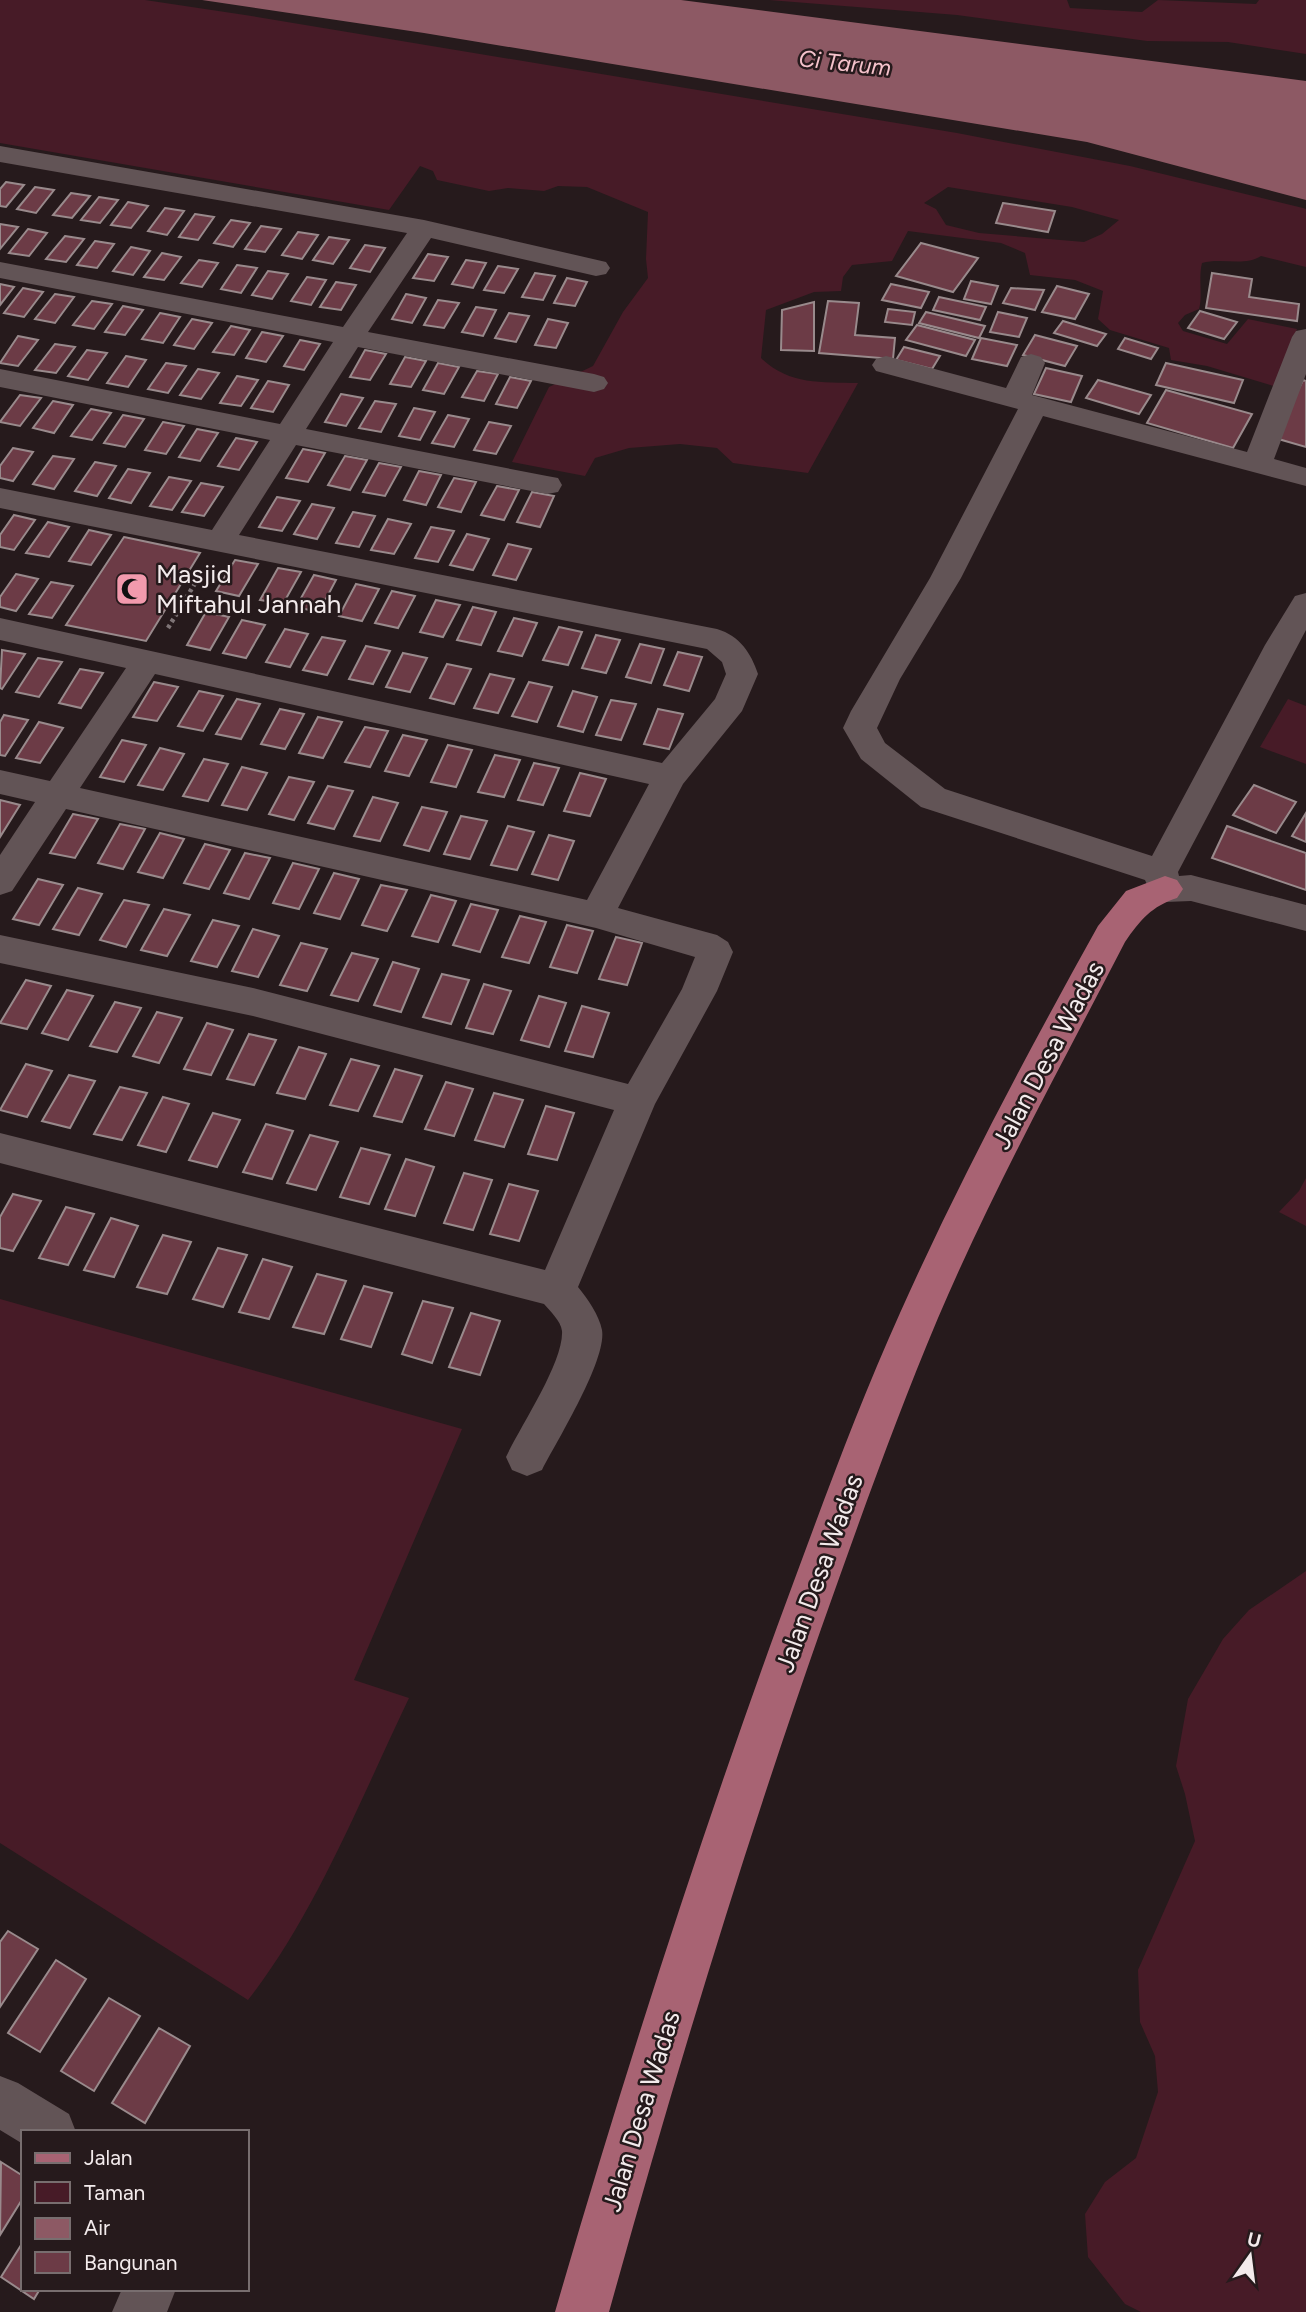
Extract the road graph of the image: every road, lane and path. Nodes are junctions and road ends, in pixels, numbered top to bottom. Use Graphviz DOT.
graph roads {
  1 [pos="0,154"];
  2 [pos="424,228"];
  3 [pos="596,268"];
  4 [pos="0,270"];
  5 [pos="350,337"];
  6 [pos="1306,337"];
  7 [pos="1031,363"];
  8 [pos="886,365"];
  9 [pos="0,378"];
  10 [pos="594,383"];
  11 [pos="1025,403"];
  12 [pos="289,435"];
  13 [pos="1257,464"];
  14 [pos="1306,477"];
  15 [pos="547,485"];
  16 [pos="0,498"];
  17 [pos="220,542"];
  18 [pos="1306,603"];
  19 [pos="0,629"];
  20 [pos="147,661"];
  21 [pos="670,777"];
  22 [pos="0,782"];
  23 [pos="58,795"];
  24 [pos="1163,880"];
  25 [pos="0,882"];
  26 [pos="596,915"];
  27 [pos="1306,918"];
  28 [pos="0,949"];
  29 [pos="638,1101"];
  30 [pos="0,1148"];
  31 [pos="557,1290"];
  32 [pos="527,1457"];
  33 [pos="0,2101"];
  34 [pos="48,2130"];
  35 [pos="149,2291"];
  36 [pos="139,2312"];
  37 [pos="582,2312"];
  1 -- 2 [label="street"];
  2 -- 3 [label="street"];
  2 -- 5 [label="street"];
  4 -- 5 [label="street"];
  5 -- 10 [label="street"];
  5 -- 12 [label="street"];
  6 -- 13 [label="street"];
  7 -- 11 [label="street"];
  8 -- 11 [label="street"];
  9 -- 12 [label="street"];
  11 -- 13 [label="street"];
  11 -- 24 [label="street"];
  12 -- 15 [label="street"];
  12 -- 17 [label="street"];
  13 -- 14 [label="street"];
  16 -- 17 [label="street"];
  17 -- 20 [label="path"];
  17 -- 21 [label="street"];
  18 -- 24 [label="street"];
  19 -- 20 [label="street"];
  20 -- 21 [label="street"];
  20 -- 23 [label="street"];
  21 -- 26 [label="street"];
  22 -- 23 [label="street"];
  23 -- 25 [label="street"];
  23 -- 26 [label="street"];
  24 -- 27 [label="street"];
  24 -- 37 [label="main road, Jalan Desa Wadas"];
  26 -- 29 [label="street"];
  28 -- 29 [label="street"];
  29 -- 31 [label="street"];
  30 -- 31 [label="street"];
  31 -- 32 [label="street"];
  33 -- 34 [label="street"];
  35 -- 36 [label="street"];
}
